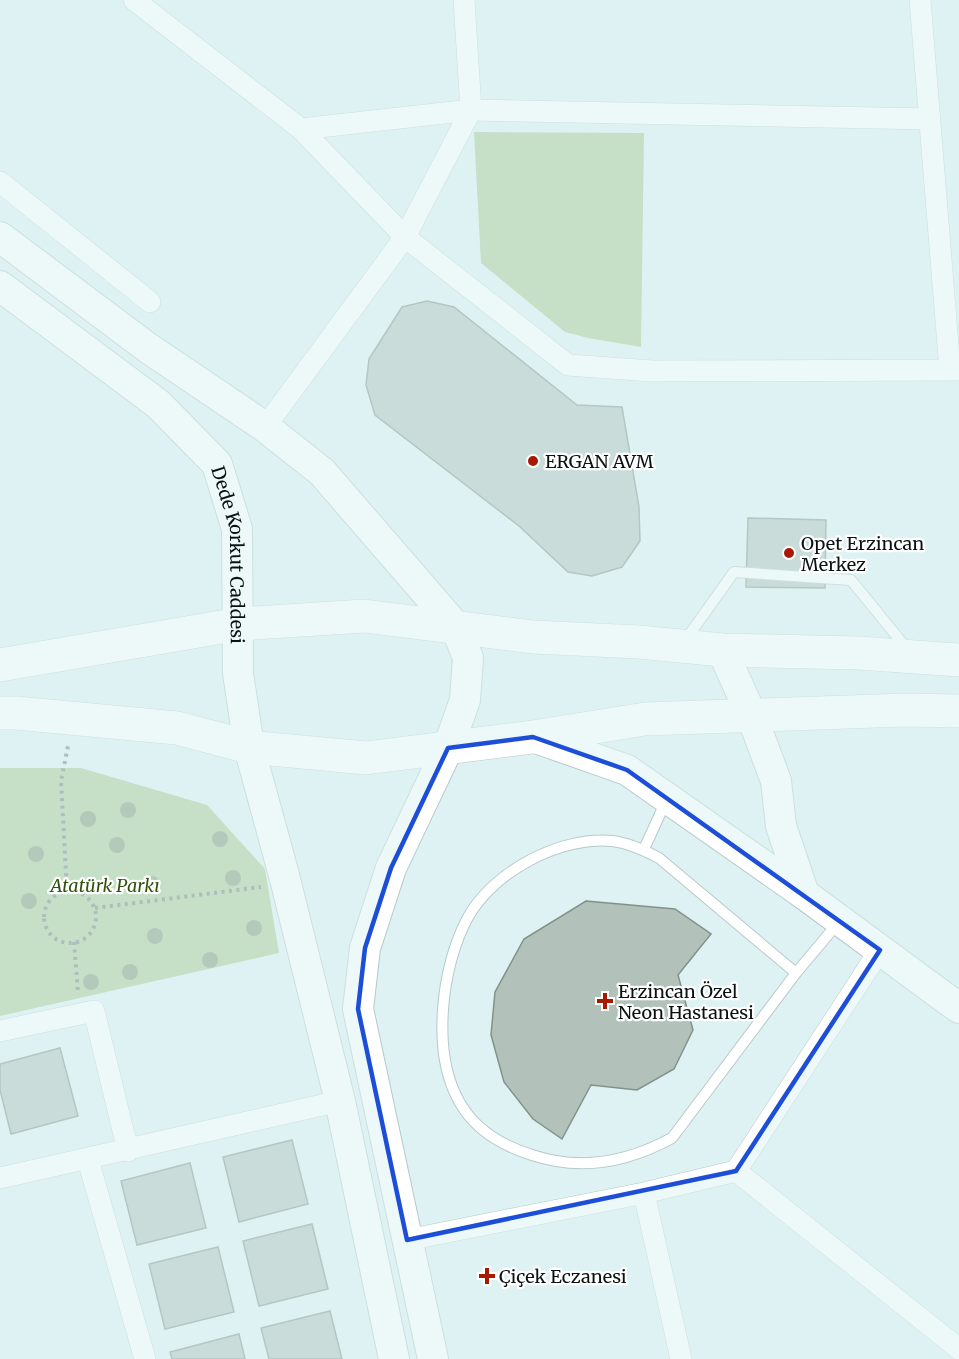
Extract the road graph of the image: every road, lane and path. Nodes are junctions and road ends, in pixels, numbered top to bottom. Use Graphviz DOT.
graph roads {
  1 [pos="134,0"];
  2 [pos="464,0"];
  3 [pos="920,0"];
  4 [pos="471,110"];
  5 [pos="930,119"];
  6 [pos="301,129"];
  7 [pos="0,182"];
  8 [pos="0,237"];
  9 [pos="405,237"];
  10 [pos="0,286"];
  11 [pos="150,302"];
  12 [pos="955,370"];
  13 [pos="265,427"];
  14 [pos="239,624"];
  15 [pos="456,627"];
  16 [pos="680,646"];
  17 [pos="722,650"];
  18 [pos="914,657"];
  19 [pos="959,660"];
  20 [pos="0,665"];
  21 [pos="959,711"];
  22 [pos="0,713"];
  23 [pos="751,714"];
  24 [pos="74,718"];
  25 [pos="533,738"];
  26 [pos="249,747"];
  27 [pos="448,748"];
  28 [pos="667,798"];
  29 [pos="644,849"];
  30 [pos="286,883"];
  31 [pos="67,891"];
  32 [pos="804,894"];
  33 [pos="95,908"];
  34 [pos="840,920"];
  35 [pos="74,942"];
  36 [pos="880,950"];
  37 [pos="796,972"];
  38 [pos="959,1008"];
  39 [pos="80,1014"];
  40 [pos="0,1031"];
  41 [pos="340,1101"];
  42 [pos="128,1151"];
  43 [pos="88,1160"];
  44 [pos="736,1171"];
  45 [pos="0,1178"];
  46 [pos="644,1193"];
  47 [pos="407,1240"];
  48 [pos="959,1349"];
  49 [pos="145,1359"];
  50 [pos="394,1359"];
  51 [pos="433,1359"];
  52 [pos="681,1359"];
  1 -- 6 [label="street"];
  2 -- 4 [label="street"];
  3 -- 5 [label="street"];
  4 -- 5 [label="street"];
  4 -- 6 [label="street"];
  4 -- 9 [label="street"];
  5 -- 12 [label="street"];
  6 -- 9 [label="street"];
  7 -- 11 [label="street"];
  8 -- 13 [label="main road"];
  9 -- 12 [label="street"];
  9 -- 13 [label="street"];
  10 -- 14 [label="main road, Dede Korkut Caddesi"];
  13 -- 15 [label="main road"];
  14 -- 15 [label="main road"];
  14 -- 20 [label="main road"];
  14 -- 26 [label="main road, Dede Korkut Caddesi"];
  15 -- 16 [label="main road"];
  15 -- 27 [label="main road"];
  16 -- 17 [label="main road"];
  16 -- 18 [label="lane"];
  17 -- 18 [label="main road"];
  17 -- 23 [label="main road"];
  18 -- 19 [label="main road"];
  21 -- 23 [label="main road"];
  22 -- 24 [label="main road"];
  23 -- 25 [label="main road"];
  23 -- 32 [label="main road"];
  24 -- 26 [label="main road"];
  24 -- 31 [label="path"];
  25 -- 27 [label="main road"];
  25 -- 28 [label="main road"];
  26 -- 27 [label="main road"];
  26 -- 30 [label="main road, Dede Korkut Caddesi"];
  27 -- 47 [label="main road"];
  28 -- 29 [label="lane"];
  28 -- 32 [label="main road"];
  29 -- 37 [label="lane"];
  29 -- 37 [label="lane"];
  30 -- 33 [label="path"];
  30 -- 41 [label="main road, Dede Korkut Caddesi"];
  31 -- 33 [label="path"];
  31 -- 35 [label="path"];
  32 -- 34 [label="main road"];
  33 -- 35 [label="path"];
  34 -- 36 [label="main road"];
  34 -- 37 [label="lane"];
  35 -- 39 [label="path"];
  36 -- 38 [label="main road"];
  36 -- 44 [label="street"];
  39 -- 40 [label="street"];
  39 -- 42 [label="street"];
  41 -- 42 [label="street"];
  41 -- 50 [label="main road, Dede Korkut Caddesi"];
  42 -- 43 [label="street"];
  43 -- 45 [label="street"];
  43 -- 49 [label="street"];
  44 -- 46 [label="street"];
  44 -- 48 [label="street"];
  46 -- 47 [label="street"];
  46 -- 52 [label="street"];
  47 -- 51 [label="main road"];
}
